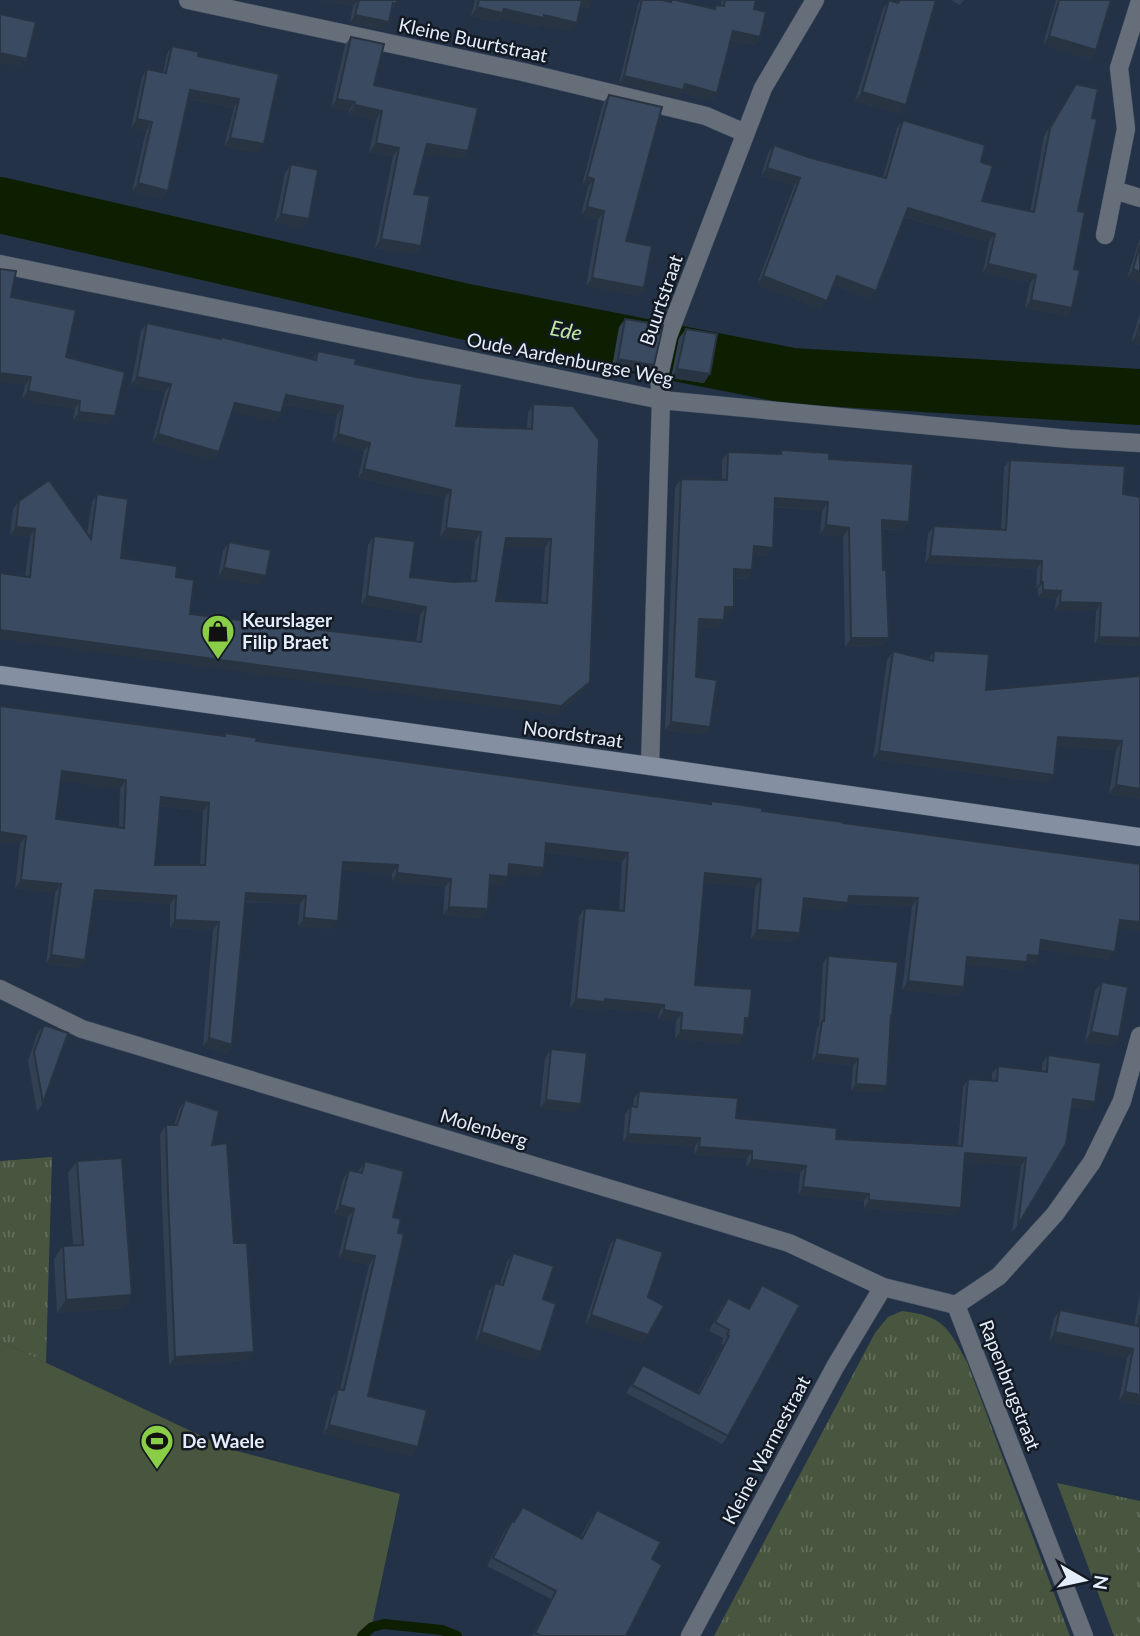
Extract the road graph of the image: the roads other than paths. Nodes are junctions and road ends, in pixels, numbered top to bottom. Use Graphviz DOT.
graph roads {
  1 [pos="188,0"];
  2 [pos="815,0"];
  3 [pos="1140,1"];
  4 [pos="745,133"];
  5 [pos="1114,190"];
  6 [pos="1140,198"];
  7 [pos="1105,235"];
  8 [pos="0,264"];
  9 [pos="661,400"];
  10 [pos="1140,443"];
  11 [pos="0,675"];
  12 [pos="650,766"];
  13 [pos="1140,837"];
  14 [pos="0,989"];
  15 [pos="1140,1036"];
  16 [pos="883,1287"];
  17 [pos="956,1305"];
  18 [pos="690,1636"];
  19 [pos="1084,1636"];
  1 -- 4 [label="street, Kleine Buurtstraat"];
  2 -- 4 [label="street, Buurtstraat"];
  3 -- 5 [label="street"];
  4 -- 9 [label="street, Buurtstraat"];
  5 -- 6 [label="street"];
  5 -- 7 [label="street"];
  8 -- 9 [label="street, Oude Aardenburgse Weg"];
  9 -- 10 [label="street, Oude Aardenburgse Weg"];
  9 -- 12 [label="street, Buurtstraat"];
  11 -- 12 [label="street, Noordstraat"];
  12 -- 13 [label="street, Noordstraat"];
  14 -- 16 [label="street, Molenberg"];
  15 -- 17 [label="street, Rapenbrugstraat"];
  16 -- 17 [label="street, Molenberg"];
  16 -- 18 [label="street, Kleine Warmestraat"];
  17 -- 19 [label="street, Rapenbrugstraat"];
}
